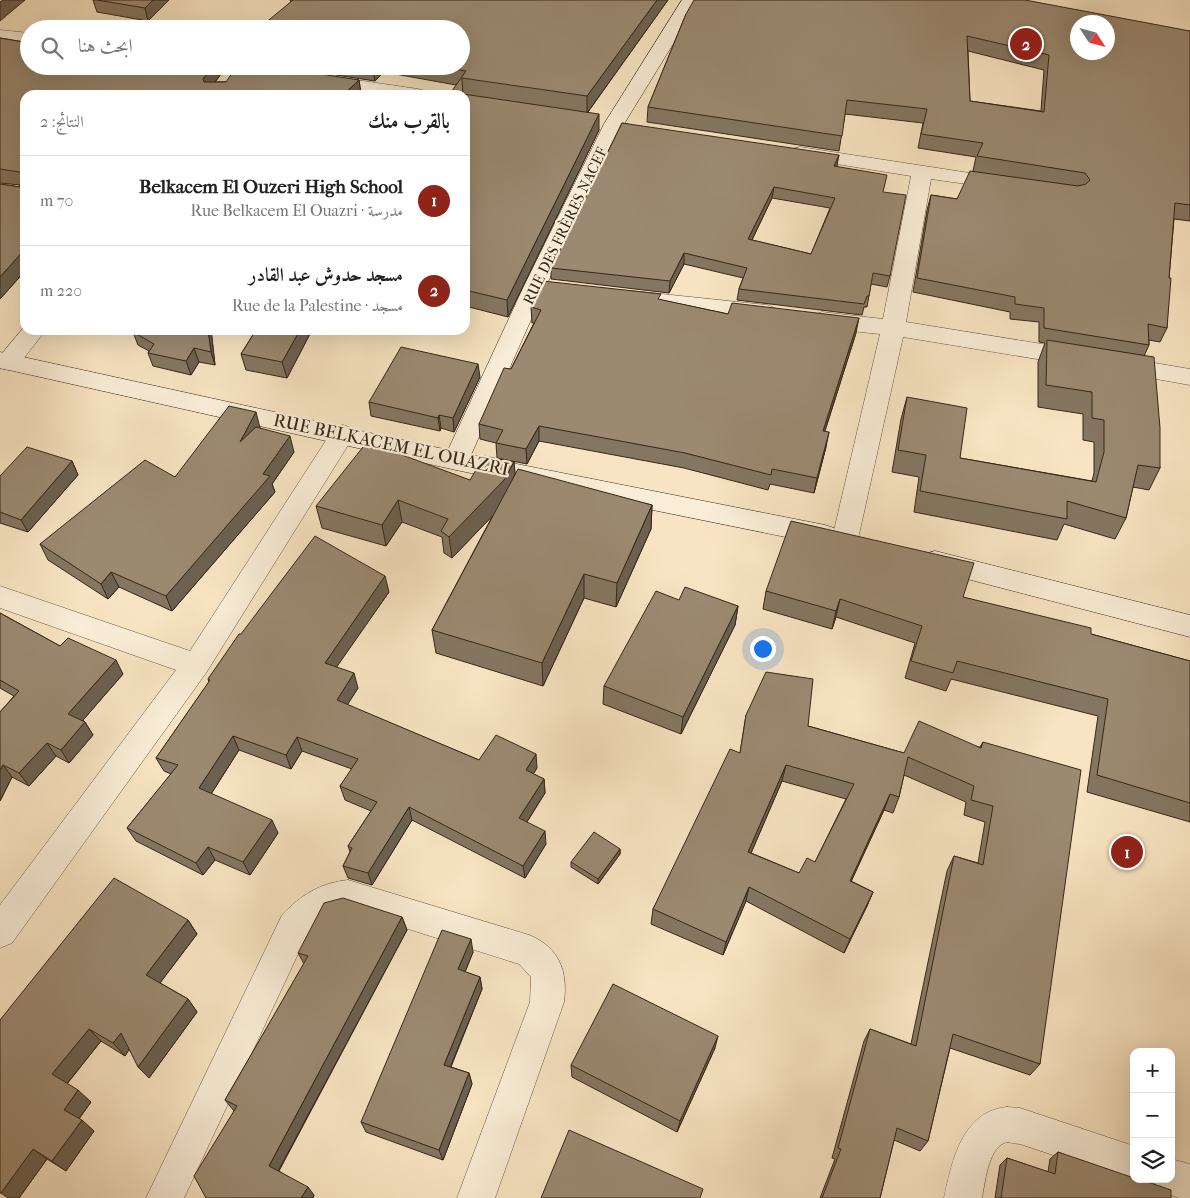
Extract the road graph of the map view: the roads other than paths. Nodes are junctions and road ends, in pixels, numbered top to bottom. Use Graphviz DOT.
graph roads {
  1 [pos="690,0"];
  2 [pos="0,35"];
  3 [pos="20,38"];
  4 [pos="304,78"];
  5 [pos="384,90"];
  6 [pos="778,150"];
  7 [pos="922,172"];
  8 [pos="1016,185"];
  9 [pos="612,295"];
  10 [pos="893,328"];
  11 [pos="29,335"];
  12 [pos="4,361"];
  13 [pos="1190,377"];
  14 [pos="343,434"];
  15 [pos="456,460"];
  16 [pos="913,556"];
  17 [pos="0,597"];
  18 [pos="1190,626"];
  19 [pos="196,665"];
  20 [pos="0,932"];
  21 [pos="1130,1163"];
  22 [pos="1175,1178"];
  23 [pos="1190,1183"];
  24 [pos="165,1198"];
  25 [pos="476,1198"];
  26 [pos="963,1198"];
  1 -- 15 [label="street, RUE DES FRÈRES NACEF"];
  2 -- 3 [label="street"];
  4 -- 5 [label="street"];
  6 -- 7 [label="street"];
  7 -- 8 [label="street"];
  7 -- 10 [label="street"];
  9 -- 10 [label="street"];
  10 -- 13 [label="street"];
  10 -- 15 [label="street, RUE BELKACEM EL OUAZRI"];
  11 -- 12 [label="street"];
  12 -- 14 [label="street, RUE BELKACEM EL OUAZRI"];
  14 -- 15 [label="street, RUE BELKACEM EL OUAZRI"];
  14 -- 19 [label="street"];
  16 -- 18 [label="street"];
  17 -- 19 [label="street"];
  19 -- 20 [label="street"];
  21 -- 26 [label="street"];
  22 -- 23 [label="street"];
  24 -- 25 [label="street"];
}
